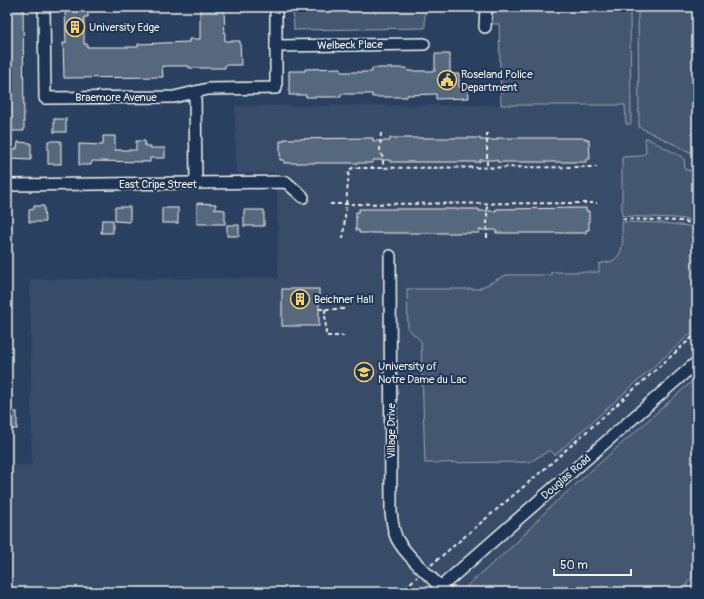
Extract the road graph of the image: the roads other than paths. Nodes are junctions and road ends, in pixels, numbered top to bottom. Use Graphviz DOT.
graph roads {
  1 [pos="44,7"];
  2 [pos="276,7"];
  3 [pos="486,7"];
  4 [pos="485,27"];
  5 [pos="424,44"];
  6 [pos="276,46"];
  7 [pos="195,92"];
  8 [pos="196,183"];
  9 [pos="7,185"];
  10 [pos="303,197"];
  11 [pos="390,256"];
  12 [pos="697,362"];
  13 [pos="441,590"];
  1 -- 7 [label="street, Braemore Avenue"];
  2 -- 6 [label="street"];
  3 -- 4 [label="street"];
  5 -- 6 [label="street, Welbeck Place"];
  6 -- 7 [label="street, Braemore Avenue"];
  7 -- 8 [label="street"];
  8 -- 9 [label="street, East Cripe Street"];
  8 -- 10 [label="street, East Cripe Street"];
  11 -- 13 [label="street, Village Drive"];
  12 -- 13 [label="street, Douglas Road"];
}
